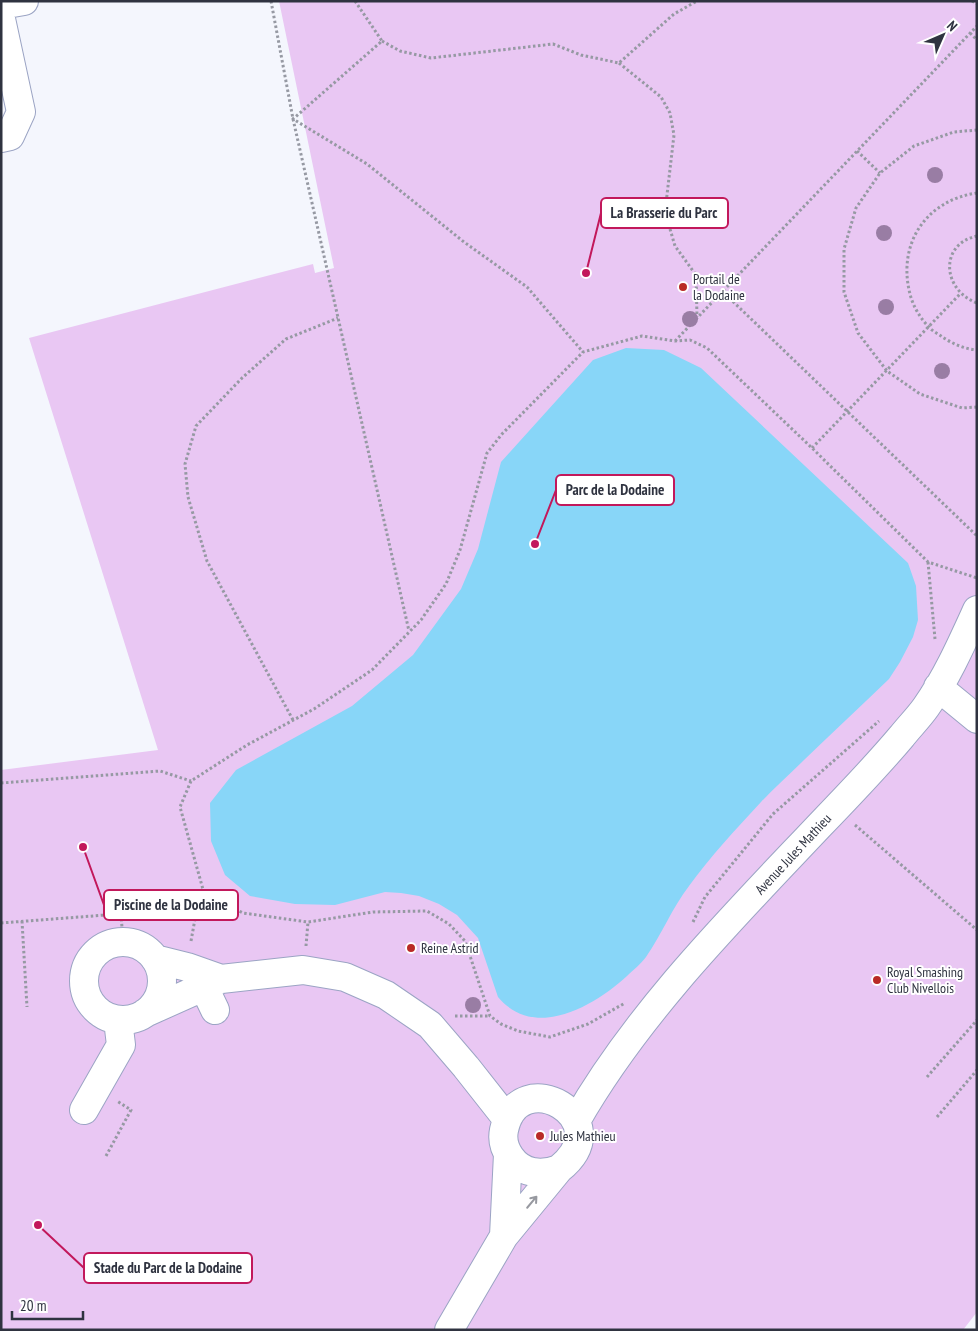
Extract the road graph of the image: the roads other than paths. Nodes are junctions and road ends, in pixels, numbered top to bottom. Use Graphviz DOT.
graph roads {
  1 [pos="24,1"];
  2 [pos="1,5"];
  3 [pos="1,19"];
  4 [pos="1,138"];
  5 [pos="977,610"];
  6 [pos="938,687"];
  7 [pos="977,719"];
  8 [pos="155,959"];
  9 [pos="215,1002"];
  10 [pos="145,1013"];
  11 [pos="118,1020"];
  12 [pos="466,1067"];
  13 [pos="89,1100"];
  14 [pos="556,1107"];
  15 [pos="507,1120"];
  16 [pos="508,1154"];
  17 [pos="559,1169"];
  18 [pos="504,1236"];
  19 [pos="449,1330"];
  1 -- 2 [label="street"];
  3 -- 4 [label="street"];
  5 -- 6 [label="street, Avenue Jules Mathieu"];
  6 -- 7 [label="street"];
  6 -- 14 [label="street, Avenue Jules Mathieu"];
  8 -- 9 [label="street"];
  8 -- 10 [label="street"];
  8 -- 11 [label="street"];
  9 -- 10 [label="street"];
  9 -- 12 [label="street"];
  10 -- 11 [label="street"];
  11 -- 13 [label="street"];
  12 -- 14 [label="street"];
  12 -- 15 [label="street"];
  14 -- 15 [label="street"];
  14 -- 17 [label="street"];
  15 -- 16 [label="street"];
  16 -- 17 [label="street"];
  16 -- 18 [label="street"];
  18 -- 17 [label="street, one-way"];
  18 -- 19 [label="street"];
}
